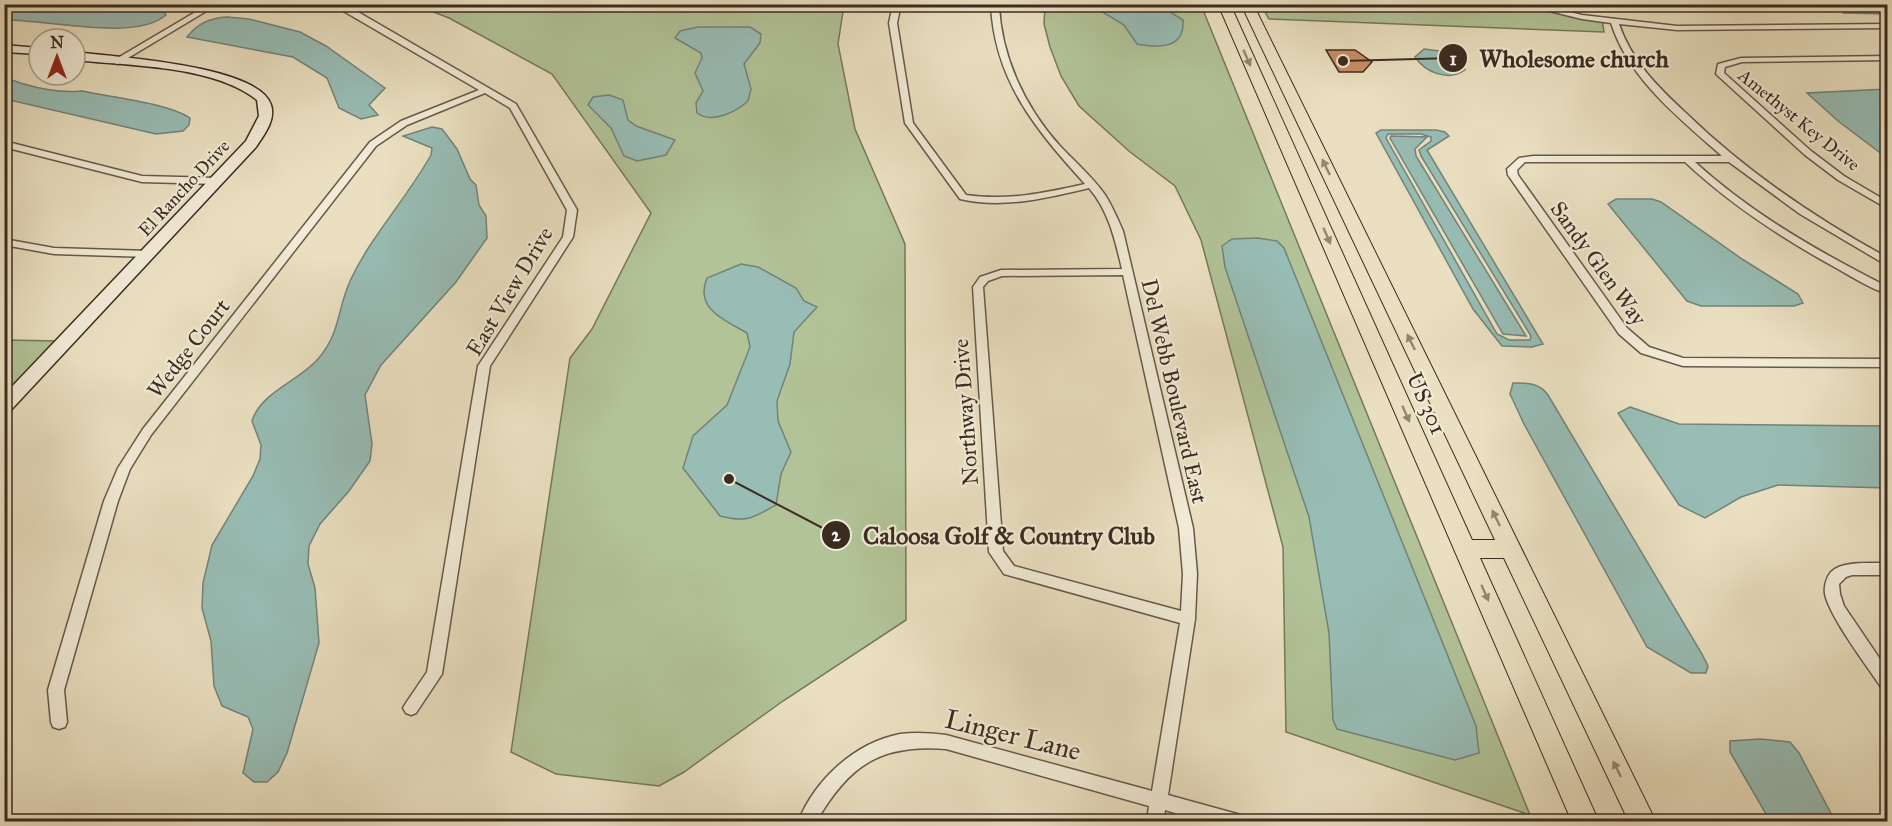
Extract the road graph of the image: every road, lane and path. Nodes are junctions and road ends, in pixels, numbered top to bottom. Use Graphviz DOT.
graph roads {
  1 [pos="215,4"];
  2 [pos="333,4"];
  3 [pos="897,4"];
  4 [pos="995,4"];
  5 [pos="1224,4"];
  6 [pos="1247,4"];
  7 [pos="1524,4"];
  8 [pos="1615,22"];
  9 [pos="1877,26"];
  10 [pos="1887,26"];
  11 [pos="1887,33"];
  12 [pos="4,48"];
  13 [pos="27,50"];
  14 [pos="87,58"];
  15 [pos="1887,58"];
  16 [pos="115,62"];
  17 [pos="485,90"];
  18 [pos="4,144"];
  19 [pos="1687,159"];
  20 [pos="1728,159"];
  21 [pos="217,181"];
  22 [pos="1091,185"];
  23 [pos="1887,206"];
  24 [pos="4,242"];
  25 [pos="149,254"];
  26 [pos="1887,264"];
  27 [pos="1128,273"];
  28 [pos="1887,291"];
  29 [pos="1887,363"];
  30 [pos="4,407"];
  31 [pos="1465,549"];
  32 [pos="1511,549"];
  33 [pos="1887,569"];
  34 [pos="1188,619"];
  35 [pos="1887,685"];
  36 [pos="411,708"];
  37 [pos="59,722"];
  38 [pos="1158,798"];
  39 [pos="806,822"];
  40 [pos="1155,822"];
  41 [pos="1237,822"];
  42 [pos="1586,822"];
  43 [pos="1643,822"];
  1 -- 16 [label="street"];
  2 -- 17 [label="street, East View Drive"];
  3 -- 22 [label="street"];
  4 -- 22 [label="street, Del Webb Boulevard East"];
  5 -- 31 [label="main road, US 301 / US 301, one-way"];
  32 -- 6 [label="main road, US 301, one-way"];
  7 -- 8 [label="street"];
  8 -- 9 [label="street"];
  8 -- 20 [label="street"];
  9 -- 10 [label="street"];
  9 -- 11 [label="street"];
  12 -- 13 [label="street"];
  14 -- 16 [label="street"];
  15 -- 23 [label="street, Amethyst Key Drive"];
  16 -- 21 [label="street, El Rancho Drive"];
  17 -- 36 [label="street, East View Drive"];
  17 -- 37 [label="street, Wedge Court"];
  18 -- 21 [label="street"];
  19 -- 20 [label="street, Sandy Glen Way"];
  19 -- 28 [label="street"];
  19 -- 29 [label="street, Sandy Glen Way"];
  20 -- 26 [label="street"];
  21 -- 25 [label="street, El Rancho Drive"];
  22 -- 27 [label="street, Del Webb Boulevard East"];
  24 -- 25 [label="street"];
  25 -- 30 [label="street, El Rancho Drive"];
  27 -- 34 [label="street, Del Webb Boulevard East"];
  27 -- 34 [label="street, Northway Drive"];
  31 -- 32 [label="main road"];
  31 -- 42 [label="main road, US 301 / US 301, one-way"];
  43 -- 32 [label="main road, US 301, one-way"];
  33 -- 35 [label="street"];
  34 -- 38 [label="street, Del Webb Boulevard East"];
  38 -- 39 [label="street, Linger Lane"];
  38 -- 40 [label="street, Del Webb Boulevard East"];
  38 -- 41 [label="street, Linger Lane"];
}
